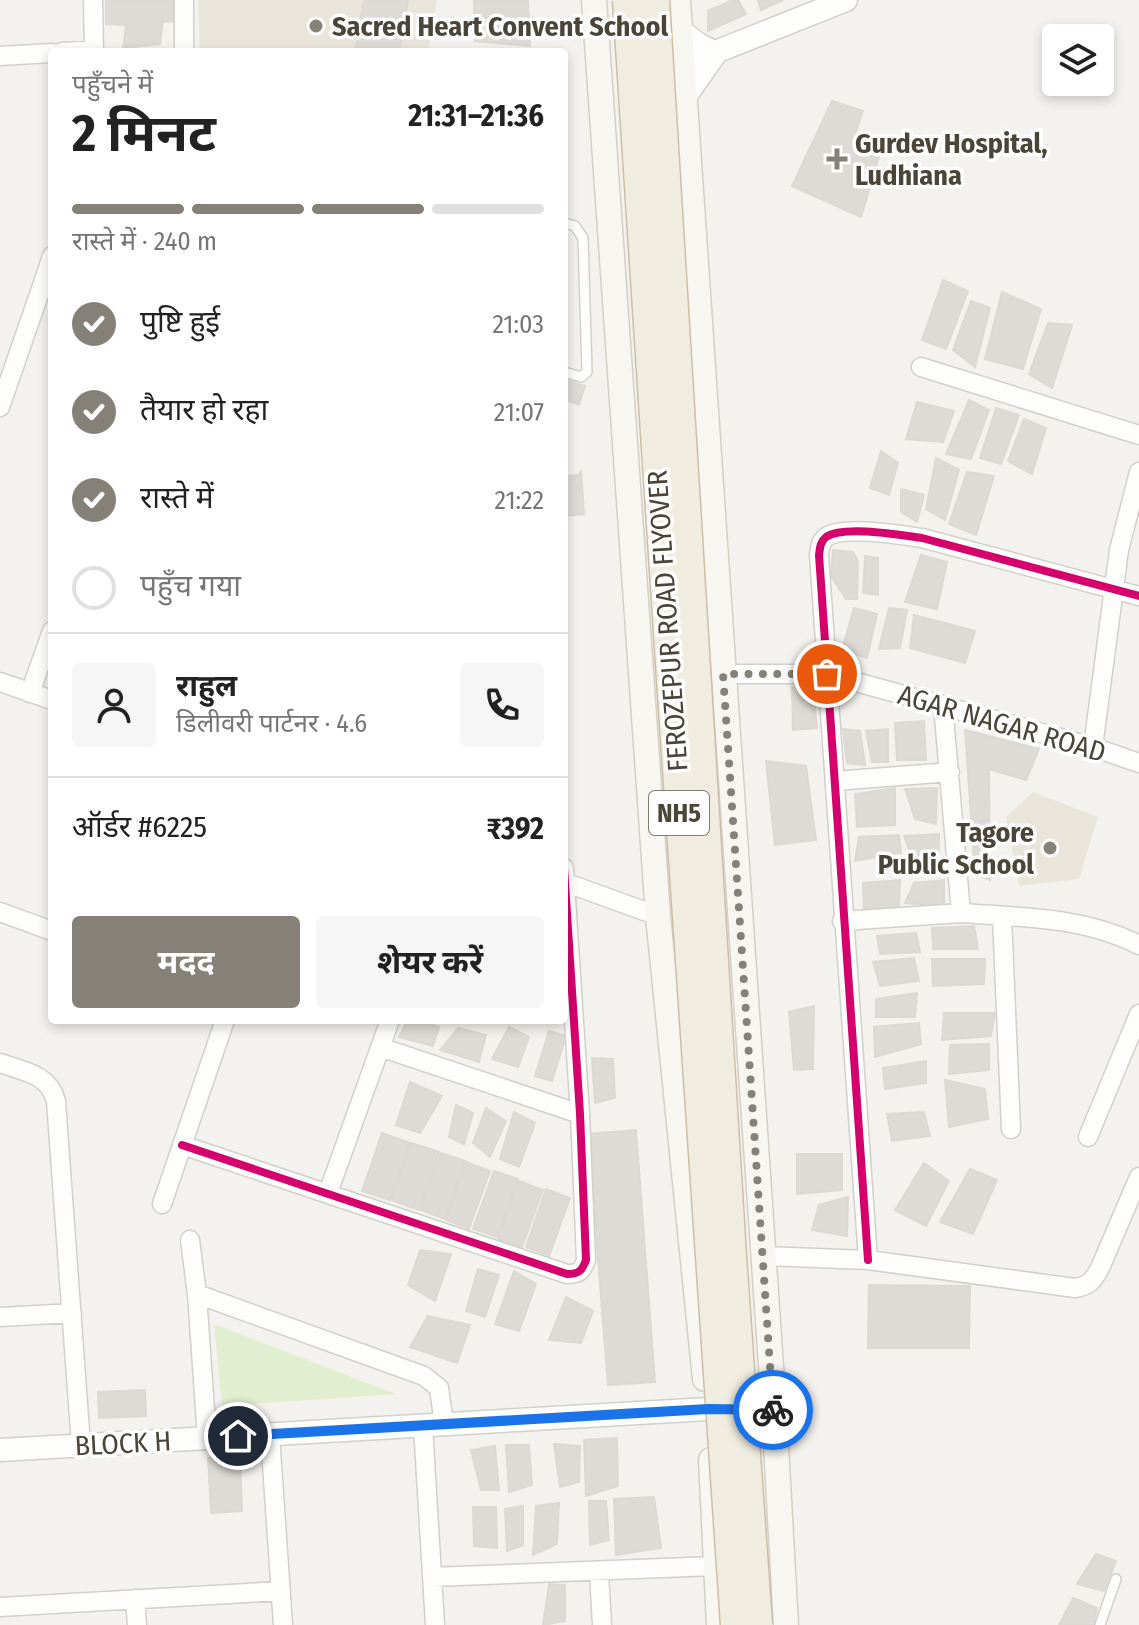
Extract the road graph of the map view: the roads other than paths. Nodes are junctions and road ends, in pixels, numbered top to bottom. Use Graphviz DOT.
graph roads {
  1 [pos="93,0"];
  2 [pos="184,0"];
  3 [pos="594,0"];
  4 [pos="627,0"];
  5 [pos="655,0"];
  6 [pos="678,0"];
  7 [pos="846,0"];
  8 [pos="680,30"];
  9 [pos="94,48"];
  10 [pos="184,48"];
  11 [pos="48,53"];
  12 [pos="716,53"];
  13 [pos="0,56"];
  14 [pos="683,65"];
  15 [pos="685,97"];
  16 [pos="568,224"];
  17 [pos="47,288"];
  18 [pos="921,367"];
  19 [pos="568,373"];
  20 [pos="0,407"];
  21 [pos="1139,435"];
  22 [pos="1139,472"];
  23 [pos="1113,587"];
  24 [pos="1139,596"];
  25 [pos="48,642"];
  26 [pos="723,674"];
  27 [pos="827,674"];
  28 [pos="0,682"];
  29 [pos="30,693"];
  30 [pos="48,699"];
  31 [pos="943,705"];
  32 [pos="1093,747"];
  33 [pos="1139,763"];
  34 [pos="950,772"];
  35 [pos="835,781"];
  36 [pos="568,883"];
  37 [pos="0,912"];
  38 [pos="961,913"];
  39 [pos="658,916"];
  40 [pos="1002,916"];
  41 [pos="842,921"];
  42 [pos="48,930"];
  43 [pos="568,940"];
  44 [pos="1139,945"];
  45 [pos="1139,1014"];
  46 [pos="224,1024"];
  47 [pos="389,1024"];
  48 [pos="380,1047"];
  49 [pos="0,1063"];
  50 [pos="580,1114"];
  51 [pos="1011,1129"];
  52 [pos="1088,1137"];
  53 [pos="182,1145"];
  54 [pos="1139,1177"];
  55 [pos="328,1193"];
  56 [pos="162,1204"];
  57 [pos="190,1240"];
  58 [pos="764,1256"];
  59 [pos="868,1260"];
  60 [pos="197,1294"];
  61 [pos="72,1313"];
  62 [pos="0,1317"];
  63 [pos="708,1409"];
  64 [pos="774,1410"];
  65 [pos="433,1425"];
  66 [pos="270,1435"];
  67 [pos="207,1438"];
  68 [pos="81,1445"];
  69 [pos="0,1450"];
  70 [pos="715,1566"];
  71 [pos="599,1572"];
  72 [pos="432,1577"];
  73 [pos="1116,1579"];
  74 [pos="281,1591"];
  75 [pos="135,1599"];
  76 [pos="0,1607"];
  77 [pos="137,1625"];
  78 [pos="283,1625"];
  79 [pos="435,1625"];
  80 [pos="602,1625"];
  81 [pos="719,1625"];
  82 [pos="735,1625"];
  83 [pos="758,1625"];
  84 [pos="786,1625"];
  85 [pos="1100,1625"];
  1 -- 9 [label="street"];
  2 -- 10 [label="street"];
  3 -- 39 [label="main road"];
  4 -- 82 [label="highway, FEROZEPUR ROAD FLYOVER / NH5, bridge"];
  5 -- 83 [label="highway, FEROZEPUR ROAD FLYOVER / NH5, bridge"];
  6 -- 8 [label="main road"];
  7 -- 12 [label="street"];
  8 -- 12 [label="street"];
  8 -- 14 [label="main road"];
  11 -- 13 [label="street"];
  12 -- 14 [label="street"];
  12 -- 15 [label="street"];
  14 -- 15 [label="main road"];
  15 -- 26 [label="main road"];
  16 -- 19 [label="lane"];
  17 -- 20 [label="street"];
  18 -- 21 [label="street"];
  22 -- 23 [label="street"];
  23 -- 24 [label="street"];
  23 -- 27 [label="street"];
  23 -- 32 [label="street"];
  25 -- 29 [label="street"];
  26 -- 27 [label="street, AGAR NAGAR ROAD"];
  26 -- 58 [label="main road"];
  27 -- 31 [label="street, AGAR NAGAR ROAD"];
  27 -- 35 [label="street"];
  28 -- 29 [label="street"];
  29 -- 30 [label="street"];
  31 -- 32 [label="street, AGAR NAGAR ROAD"];
  31 -- 34 [label="street"];
  32 -- 33 [label="street, AGAR NAGAR ROAD"];
  34 -- 35 [label="street"];
  34 -- 38 [label="street"];
  35 -- 41 [label="street"];
  36 -- 39 [label="street"];
  37 -- 42 [label="street"];
  38 -- 40 [label="street"];
  38 -- 41 [label="street"];
  39 -- 63 [label="main road"];
  40 -- 44 [label="street"];
  40 -- 51 [label="street"];
  41 -- 59 [label="street"];
  43 -- 50 [label="street"];
  45 -- 52 [label="street"];
  46 -- 53 [label="street"];
  47 -- 48 [label="street"];
  48 -- 50 [label="street"];
  48 -- 55 [label="street"];
  49 -- 61 [label="street"];
  50 -- 55 [label="street"];
  53 -- 55 [label="street"];
  53 -- 56 [label="street"];
  54 -- 59 [label="street"];
  57 -- 60 [label="street"];
  58 -- 59 [label="street"];
  58 -- 64 [label="main road"];
  60 -- 65 [label="street"];
  60 -- 67 [label="street"];
  61 -- 62 [label="street"];
  61 -- 68 [label="street"];
  63 -- 64 [label="street, BLOCK H"];
  63 -- 65 [label="street, BLOCK H"];
  63 -- 70 [label="main road"];
  64 -- 84 [label="main road"];
  65 -- 66 [label="street, BLOCK H"];
  65 -- 72 [label="street"];
  66 -- 67 [label="street, BLOCK H"];
  66 -- 74 [label="street"];
  67 -- 68 [label="street, BLOCK H"];
  68 -- 69 [label="street, BLOCK H"];
  70 -- 71 [label="street"];
  70 -- 81 [label="main road"];
  71 -- 72 [label="street"];
  71 -- 80 [label="street"];
  72 -- 79 [label="street"];
  73 -- 85 [label="lane"];
  74 -- 75 [label="street"];
  74 -- 78 [label="street"];
  75 -- 76 [label="street"];
  75 -- 77 [label="street"];
}
